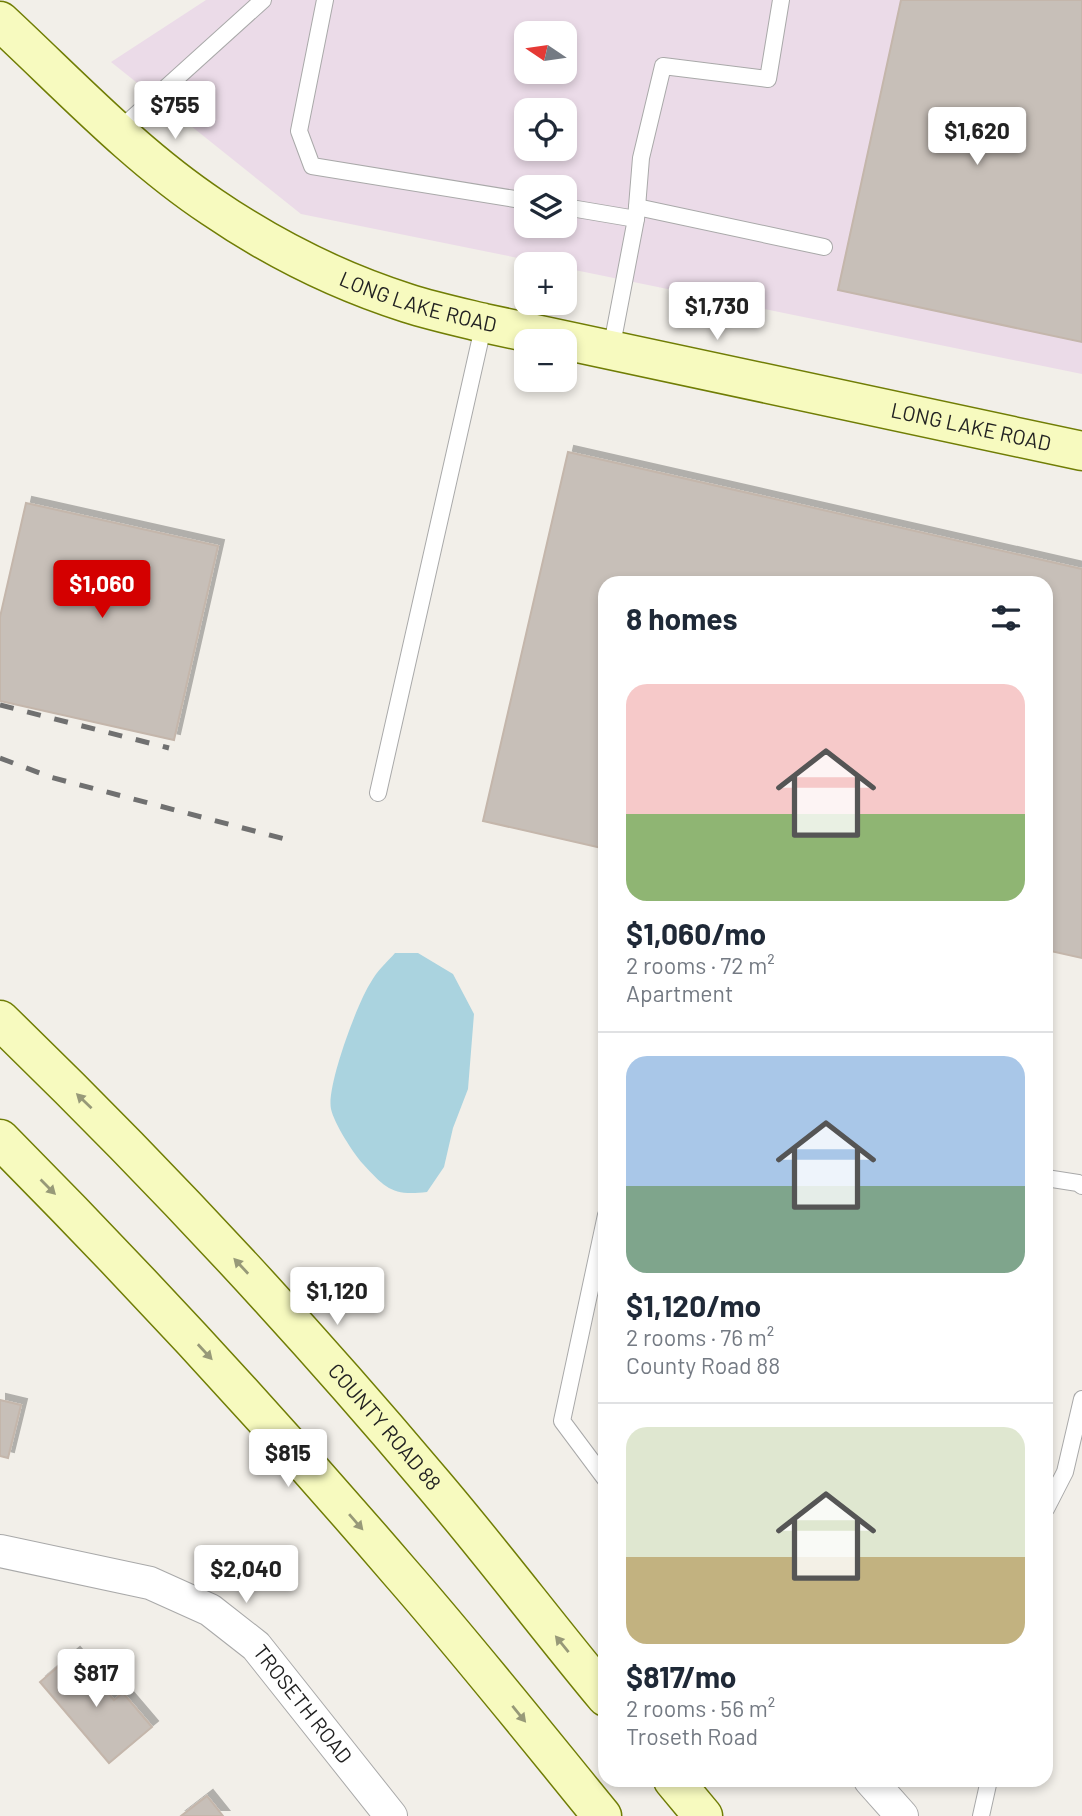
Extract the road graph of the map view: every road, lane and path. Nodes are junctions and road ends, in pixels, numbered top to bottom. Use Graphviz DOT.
graph roads {
  1 [pos="264,0"];
  2 [pos="325,0"];
  3 [pos="781,0"];
  4 [pos="0,21"];
  5 [pos="118,131"];
  6 [pos="514,199"];
  7 [pos="577,208"];
  8 [pos="637,213"];
  9 [pos="824,247"];
  10 [pos="484,323"];
  11 [pos="611,350"];
  12 [pos="1082,451"];
  13 [pos="378,793"];
  14 [pos="0,1020"];
  15 [pos="0,1139"];
  16 [pos="1053,1179"];
  17 [pos="1082,1186"];
  18 [pos="598,1252"];
  19 [pos="1082,1399"];
  20 [pos="598,1469"];
  21 [pos="1053,1495"];
  22 [pos="0,1551"];
  23 [pos="598,1687"];
  24 [pos="679,1787"];
  25 [pos="876,1787"];
  26 [pos="987,1787"];
  27 [pos="391,1816"];
  28 [pos="601,1816"];
  29 [pos="703,1816"];
  30 [pos="902,1816"];
  31 [pos="981,1816"];
  1 -- 5 [label="lane"];
  2 -- 6 [label="lane"];
  3 -- 8 [label="lane"];
  4 -- 5 [label="main road, LONG LAKE ROAD"];
  5 -- 10 [label="main road, LONG LAKE ROAD"];
  7 -- 8 [label="lane"];
  8 -- 9 [label="lane"];
  8 -- 11 [label="lane"];
  10 -- 11 [label="main road, LONG LAKE ROAD"];
  10 -- 13 [label="lane"];
  11 -- 12 [label="main road, LONG LAKE ROAD"];
  23 -- 14 [label="main road, COUNTY ROAD 88, one-way"];
  15 -- 28 [label="main road, one-way"];
  16 -- 17 [label="lane"];
  18 -- 20 [label="lane"];
  19 -- 21 [label="lane"];
  22 -- 27 [label="street, TROSETH ROAD"];
  24 -- 29 [label="main road"];
  25 -- 30 [label="street"];
  26 -- 31 [label="lane"];
}
